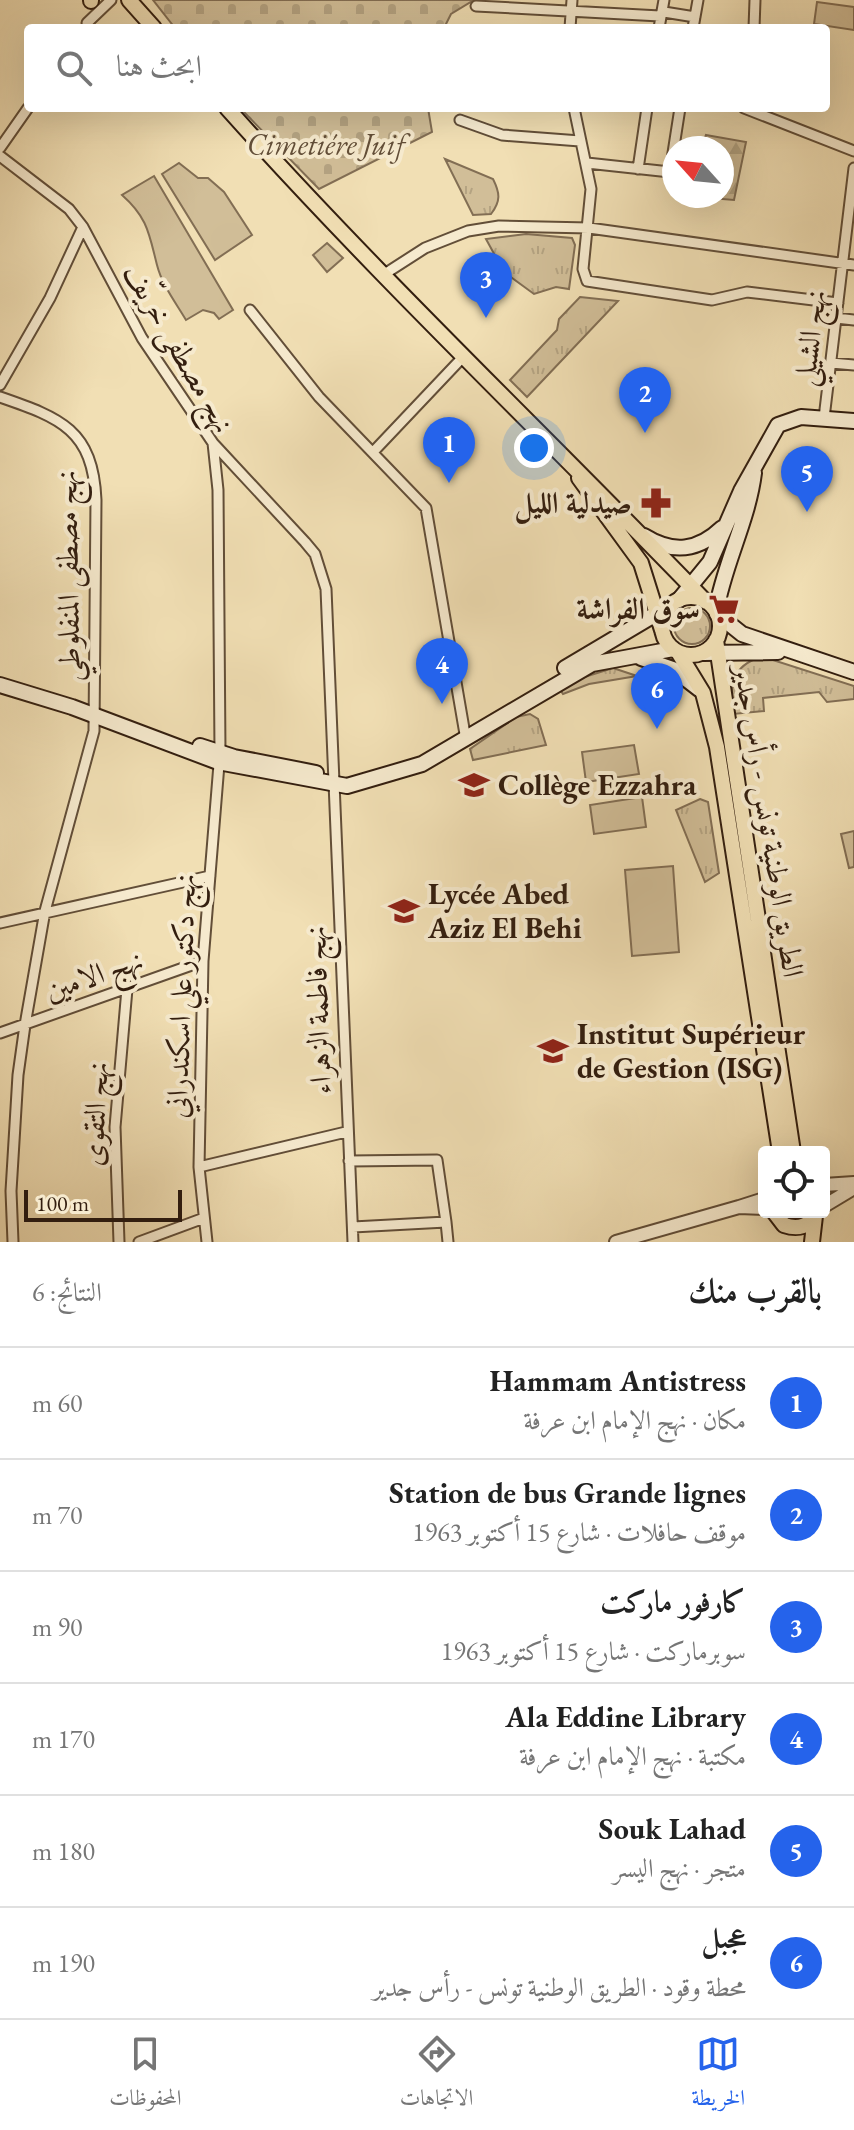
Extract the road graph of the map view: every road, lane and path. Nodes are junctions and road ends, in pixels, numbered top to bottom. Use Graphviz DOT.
graph roads {
  1 [pos="91,0"];
  2 [pos="111,0"];
  3 [pos="129,0"];
  4 [pos="572,0"];
  5 [pos="664,0"];
  6 [pos="698,0"];
  7 [pos="755,0"];
  8 [pos="476,6"];
  9 [pos="571,12"];
  10 [pos="662,14"];
  11 [pos="695,17"];
  12 [pos="85,24"];
  13 [pos="86,24"];
  14 [pos="150,24"];
  15 [pos="570,24"];
  16 [pos="660,24"];
  17 [pos="694,24"];
  18 [pos="754,24"];
  19 [pos="25,112"];
  20 [pos="231,112"];
  21 [pos="575,112"];
  22 [pos="646,112"];
  23 [pos="679,112"];
  24 [pos="754,112"];
  25 [pos="460,120"];
  26 [pos="580,141"];
  27 [pos="0,148"];
  28 [pos="854,151"];
  29 [pos="0,156"];
  30 [pos="587,163"];
  31 [pos="854,168"];
  32 [pos="638,169"];
  33 [pos="852,198"];
  34 [pos="83,227"];
  35 [pos="589,228"];
  36 [pos="843,263"];
  37 [pos="854,265"];
  38 [pos="383,275"];
  39 [pos="838,303"];
  40 [pos="250,310"];
  41 [pos="836,318"];
  42 [pos="854,320"];
  43 [pos="463,357"];
  44 [pos="831,363"];
  45 [pos="854,365"];
  46 [pos="0,385"];
  47 [pos="0,397"];
  48 [pos="824,418"];
  49 [pos="854,421"];
  50 [pos="213,443"];
  51 [pos="374,451"];
  52 [pos="573,467"];
  53 [pos="755,469"];
  54 [pos="728,522"];
  55 [pos="640,533"];
  56 [pos="692,588"];
  57 [pos="675,603"];
  58 [pos="713,609"];
  59 [pos="658,614"];
  60 [pos="662,630"];
  61 [pos="712,648"];
  62 [pos="676,651"];
  63 [pos="790,653"];
  64 [pos="637,657"];
  65 [pos="854,672"];
  66 [pos="0,685"];
  67 [pos="703,693"];
  68 [pos="95,714"];
  69 [pos="465,736"];
  70 [pos="219,757"];
  71 [pos="334,781"];
  72 [pos="210,876"];
  73 [pos="45,911"];
  74 [pos="0,923"];
  75 [pos="203,961"];
  76 [pos="127,989"];
  77 [pos="25,1025"];
  78 [pos="0,1033"];
  79 [pos="346,1132"];
  80 [pos="779,1146"];
  81 [pos="792,1146"];
  82 [pos="349,1161"];
  83 [pos="199,1167"];
  84 [pos="830,1185"];
  85 [pos="854,1186"];
  86 [pos="758,1201"];
  87 [pos="830,1203"];
  88 [pos="739,1207"];
  89 [pos="758,1208"];
  90 [pos="204,1218"];
  91 [pos="779,1218"];
  92 [pos="812,1218"];
  93 [pos="817,1218"];
  94 [pos="446,1222"];
  95 [pos="784,1225"];
  96 [pos="353,1227"];
  97 [pos="658,1236"];
  98 [pos="13,1242"];
  99 [pos="119,1242"];
  100 [pos="139,1242"];
  101 [pos="207,1242"];
  102 [pos="353,1242"];
  103 [pos="448,1242"];
  104 [pos="616,1242"];
  105 [pos="793,1242"];
  106 [pos="812,1242"];
  1 -- 12 [label="street"];
  2 -- 13 [label="street"];
  3 -- 14 [label="main road"];
  4 -- 9 [label="street"];
  5 -- 10 [label="street"];
  6 -- 11 [label="street"];
  7 -- 18 [label="street"];
  8 -- 9 [label="street"];
  9 -- 10 [label="street"];
  9 -- 15 [label="street"];
  10 -- 11 [label="street"];
  10 -- 16 [label="street"];
  11 -- 17 [label="street"];
  19 -- 27 [label="street"];
  20 -- 38 [label="main road"];
  21 -- 26 [label="street"];
  22 -- 32 [label="street"];
  23 -- 32 [label="street"];
  24 -- 28 [label="street"];
  25 -- 26 [label="street"];
  26 -- 30 [label="street"];
  29 -- 34 [label="street, نهج مصطفى خريّف"];
  30 -- 32 [label="street"];
  30 -- 35 [label="street"];
  31 -- 33 [label="street, نهج الشيلي"];
  33 -- 36 [label="street, نهج الشيلي"];
  34 -- 46 [label="street"];
  34 -- 50 [label="street, نهج مصطفى خريّف"];
  35 -- 36 [label="street"];
  35 -- 38 [label="street"];
  35 -- 39 [label="street"];
  36 -- 37 [label="street"];
  36 -- 39 [label="street, نهج الشيلي"];
  38 -- 43 [label="main road"];
  39 -- 41 [label="street, نهج الشيلي"];
  40 -- 51 [label="street"];
  41 -- 42 [label="street"];
  41 -- 44 [label="street, نهج الشيلي"];
  43 -- 51 [label="street"];
  43 -- 52 [label="main road"];
  44 -- 45 [label="street"];
  44 -- 48 [label="street, نهج الشيلي"];
  47 -- 68 [label="street, نهج مصطفى المنفلوطي"];
  48 -- 49 [label="main road"];
  48 -- 53 [label="main road"];
  50 -- 70 [label="street, نهج مصطفى خريّف"];
  50 -- 71 [label="street, نهج فاطمة الزهراء"];
  51 -- 69 [label="street"];
  52 -- 55 [label="main road"];
  52 -- 59 [label="main road"];
  53 -- 54 [label="main road"];
  53 -- 58 [label="main road"];
  54 -- 55 [label="main road"];
  54 -- 56 [label="main road"];
  55 -- 56 [label="main road"];
  56 -- 57 [label="main road"];
  56 -- 58 [label="main road"];
  57 -- 58 [label="main road"];
  57 -- 59 [label="main road"];
  57 -- 60 [label="main road"];
  58 -- 61 [label="main road"];
  58 -- 63 [label="main road"];
  59 -- 60 [label="main road"];
  59 -- 69 [label="main road"];
  60 -- 62 [label="main road"];
  61 -- 62 [label="main road"];
  61 -- 63 [label="main road"];
  61 -- 81 [label="main road, الطريق الوطنية تونس - رأس جدير"];
  62 -- 64 [label="main road"];
  62 -- 67 [label="main road, الطريق الوطنية تونس - رأس جدير"];
  63 -- 65 [label="main road"];
  64 -- 67 [label="main road"];
  64 -- 69 [label="main road"];
  66 -- 68 [label="main road"];
  67 -- 80 [label="main road, الطريق الوطنية تونس - رأس جدير"];
  68 -- 70 [label="main road"];
  68 -- 73 [label="street, نهج مصطفى المنفلوطي"];
  69 -- 71 [label="main road"];
  70 -- 71 [label="main road"];
  70 -- 72 [label="street, نهج دكتور علي اسكندراني"];
  71 -- 79 [label="street, نهج فاطمة الزهراء"];
  72 -- 73 [label="street"];
  72 -- 75 [label="street, نهج دكتور علي اسكندراني"];
  73 -- 74 [label="street"];
  73 -- 77 [label="street, نهج مصطفى المنفلوطي"];
  75 -- 76 [label="street, نهج الامين"];
  75 -- 83 [label="street, نهج دكتور علي اسكندراني"];
  76 -- 77 [label="street, نهج الامين"];
  76 -- 99 [label="street, نهج التقوى"];
  77 -- 78 [label="street, نهج الامين"];
  77 -- 98 [label="street, نهج مصطفى المنفلوطي"];
  79 -- 82 [label="street, نهج فاطمة الزهراء"];
  79 -- 83 [label="street"];
  82 -- 94 [label="street"];
  82 -- 96 [label="street, نهج فاطمة الزهراء"];
  83 -- 90 [label="street, نهج دكتور علي اسكندراني"];
  84 -- 85 [label="street"];
  85 -- 87 [label="street"];
  86 -- 88 [label="street"];
  88 -- 89 [label="street"];
  88 -- 97 [label="street"];
  90 -- 100 [label="street"];
  90 -- 101 [label="street, نهج دكتور علي اسكندراني"];
  91 -- 95 [label="main road"];
  92 -- 95 [label="main road"];
  93 -- 106 [label="main road"];
  94 -- 96 [label="street"];
  94 -- 103 [label="street"];
  95 -- 105 [label="main road"];
  96 -- 102 [label="street, نهج فاطمة الزهراء"];
  97 -- 104 [label="street"];
}
